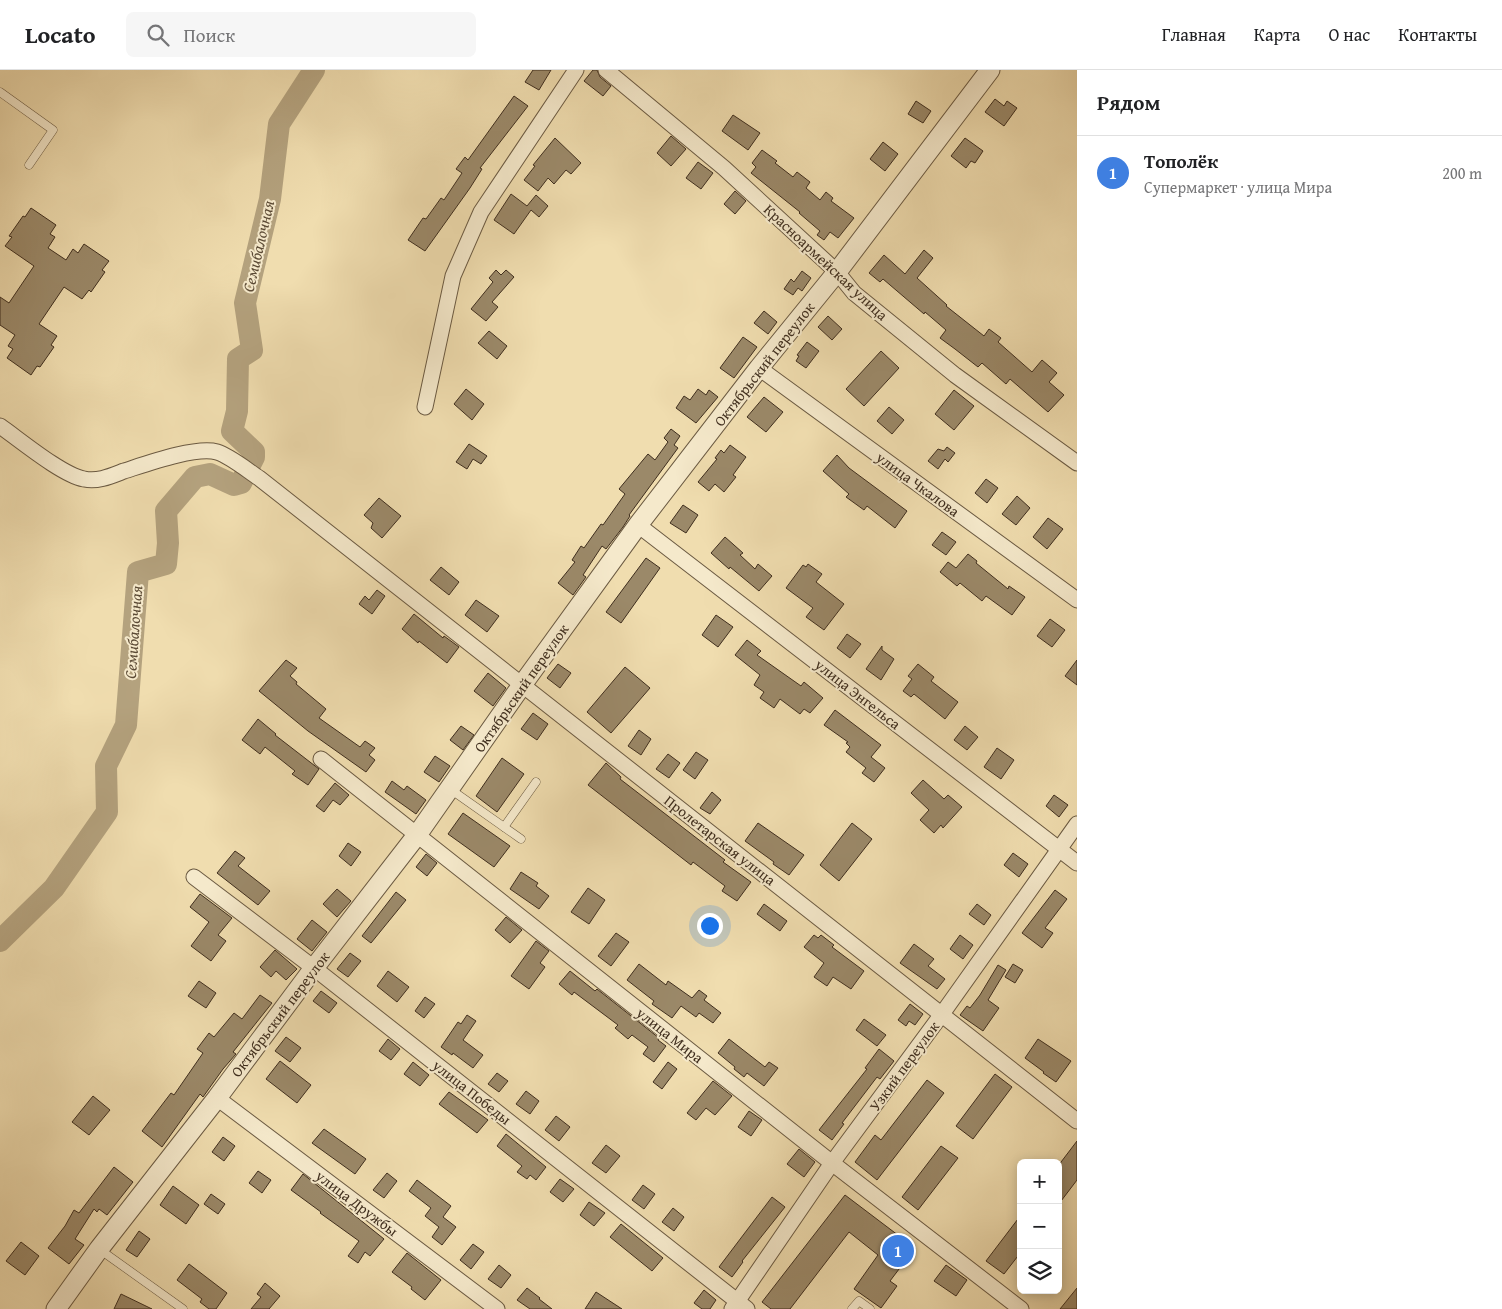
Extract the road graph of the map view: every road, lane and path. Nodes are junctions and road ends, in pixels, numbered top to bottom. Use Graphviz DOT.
graph roads {
  1 [pos="576,70"];
  2 [pos="606,70"];
  3 [pos="990,70"];
  4 [pos="0,92"];
  5 [pos="29,165"];
  6 [pos="837,272"];
  7 [pos="759,368"];
  8 [pos="425,407"];
  9 [pos="0,426"];
  10 [pos="1077,463"];
  11 [pos="638,525"];
  12 [pos="1077,600"];
  13 [pos="522,685"];
  14 [pos="321,759"];
  15 [pos="536,782"];
  16 [pos="450,788"];
  17 [pos="1077,824"];
  18 [pos="504,827"];
  19 [pos="417,835"];
  20 [pos="521,839"];
  21 [pos="1059,848"];
  22 [pos="1077,863"];
  23 [pos="194,877"];
  24 [pos="314,968"];
  25 [pos="942,1014"];
  26 [pos="217,1098"];
  27 [pos="1077,1121"];
  28 [pos="832,1163"];
  29 [pos="99,1249"];
  30 [pos="739,1306"];
  31 [pos="56,1309"];
  32 [pos="184,1309"];
  33 [pos="497,1309"];
  34 [pos="852,1309"];
  35 [pos="870,1309"];
  36 [pos="1021,1309"];
  1 -- 8 [label="street"];
  2 -- 6 [label="street, Красноармейская улица"];
  3 -- 6 [label="street, Октябрьский переулок"];
  4 -- 5 [label="lane"];
  6 -- 7 [label="street, Октябрьский переулок"];
  6 -- 10 [label="street, Красноармейская улица"];
  7 -- 11 [label="street, Октябрьский переулок"];
  7 -- 12 [label="street, улица Чкалова"];
  9 -- 13 [label="street, Пролетарская улица"];
  11 -- 13 [label="street, Октябрьский переулок"];
  11 -- 21 [label="street, улица Энгельса"];
  13 -- 16 [label="street, Октябрьский переулок"];
  13 -- 25 [label="street, Пролетарская улица"];
  14 -- 19 [label="street, улица Мира"];
  15 -- 18 [label="lane"];
  16 -- 18 [label="lane"];
  16 -- 19 [label="street, Октябрьский переулок"];
  17 -- 21 [label="street, Узкий переулок"];
  18 -- 20 [label="lane"];
  19 -- 24 [label="street, Октябрьский переулок"];
  19 -- 28 [label="street, улица Мира"];
  21 -- 22 [label="street, улица Энгельса"];
  21 -- 25 [label="street, Узкий переулок"];
  23 -- 24 [label="street, улица Победы"];
  24 -- 26 [label="street, Октябрьский переулок"];
  24 -- 30 [label="street, улица Победы"];
  25 -- 27 [label="street, Пролетарская улица"];
  25 -- 28 [label="street, Узкий переулок"];
  26 -- 29 [label="street, Октябрьский переулок"];
  26 -- 33 [label="street, улица Дружбы"];
  28 -- 30 [label="street, Узкий переулок"];
  28 -- 36 [label="street, улица Мира"];
  29 -- 31 [label="street, Октябрьский переулок"];
  29 -- 32 [label="lane"];
  34 -- 35 [label="lane"];
}
